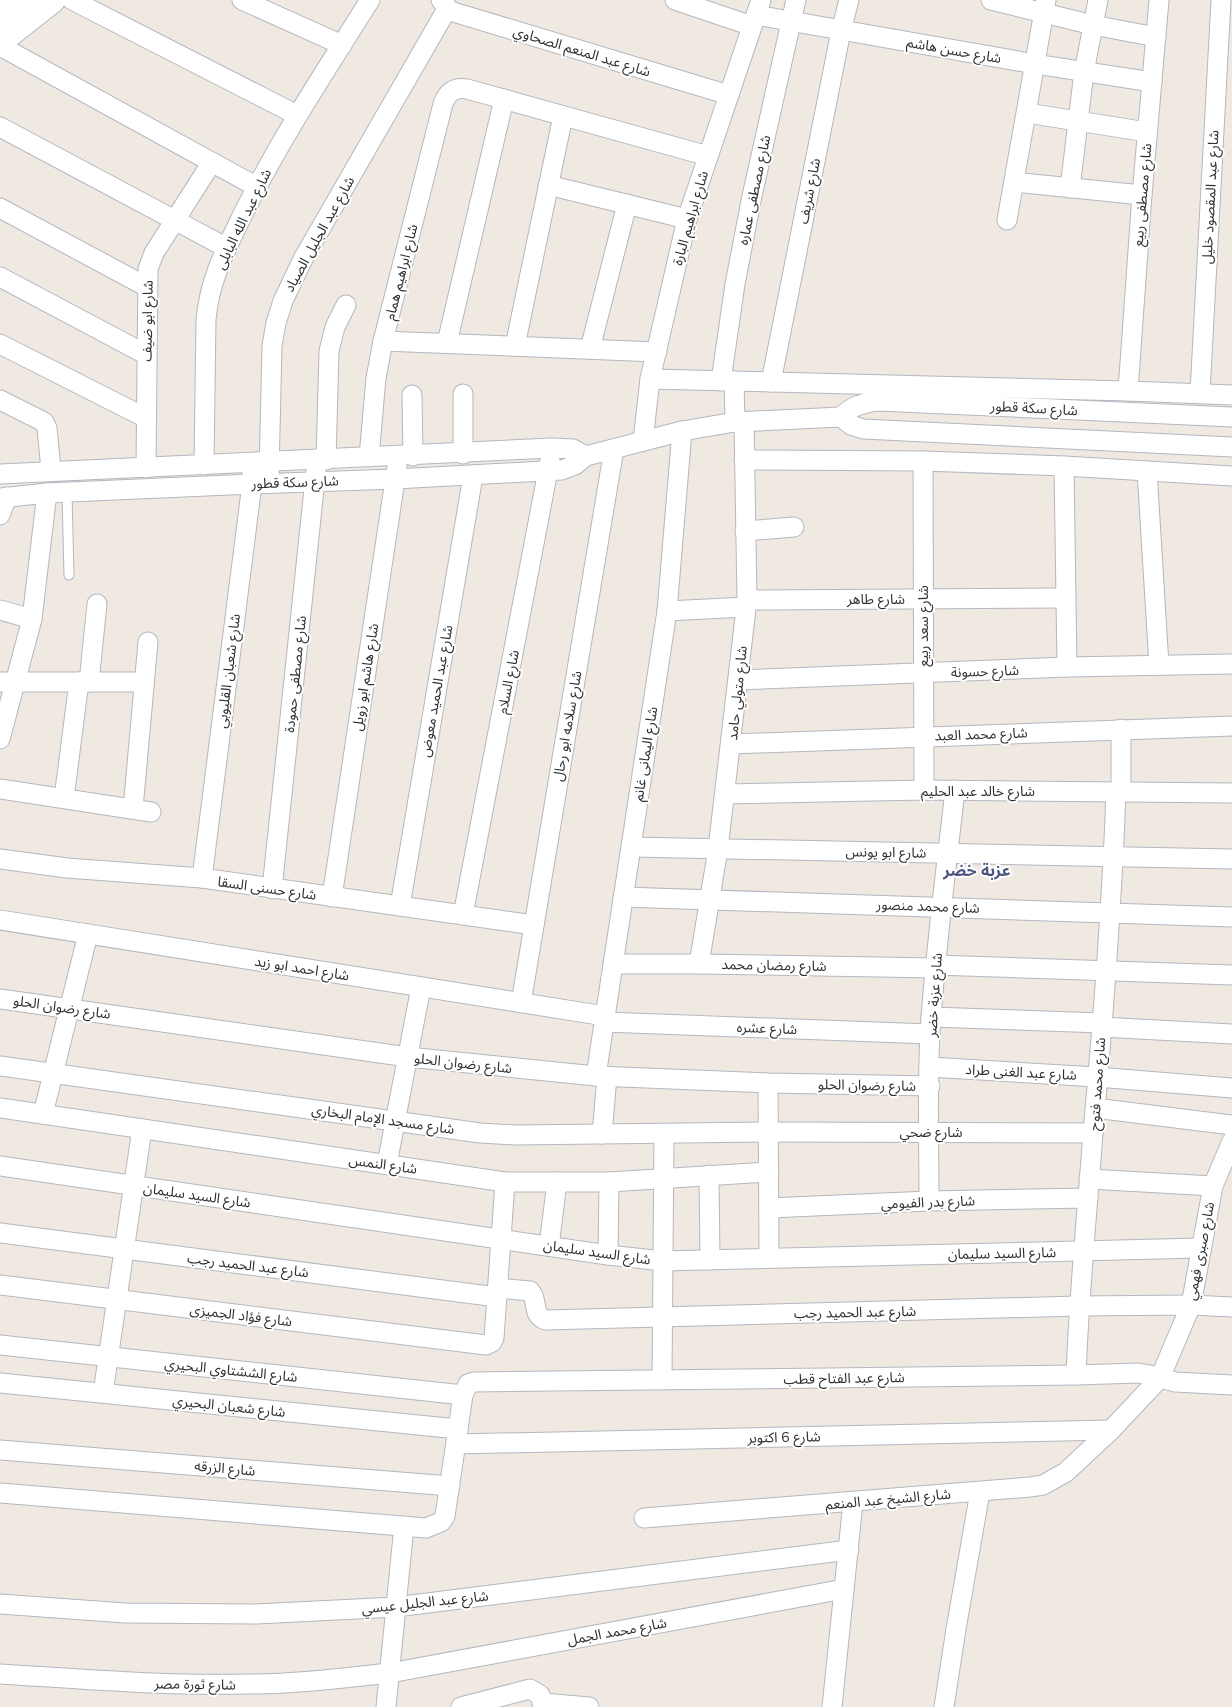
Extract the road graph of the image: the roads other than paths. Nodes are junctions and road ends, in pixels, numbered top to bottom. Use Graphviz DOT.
graph roads {
  1 [pos="72,0"];
  2 [pos="242,0"];
  3 [pos="370,0"];
  4 [pos="675,0"];
  5 [pos="796,0"];
  6 [pos="849,0"];
  7 [pos="991,0"];
  8 [pos="1098,0"];
  9 [pos="1159,0"];
  10 [pos="1221,0"];
  11 [pos="444,4"];
  12 [pos="23,5"];
  13 [pos="1045,6"];
  14 [pos="756,14"];
  15 [pos="791,21"];
  16 [pos="1093,24"];
  17 [pos="841,31"];
  18 [pos="1156,37"];
  19 [pos="0,41"];
  20 [pos="342,45"];
  21 [pos="0,46"];
  22 [pos="1035,64"];
  23 [pos="1084,72"];
  24 [pos="1152,82"];
  25 [pos="729,94"];
  26 [pos="504,99"];
  27 [pos="1026,114"];
  28 [pos="297,115"];
  29 [pos="563,116"];
  30 [pos="1077,121"];
  31 [pos="0,127"];
  32 [pos="1148,132"];
  33 [pos="708,156"];
  34 [pos="212,162"];
  35 [pos="1014,182"];
  36 [pos="548,185"];
  37 [pos="257,187"];
  38 [pos="1070,188"];
  39 [pos="1142,195"];
  40 [pos="627,204"];
  41 [pos="0,208"];
  42 [pos="687,219"];
  43 [pos="174,220"];
  44 [pos="1007,220"];
  45 [pos="227,248"];
  46 [pos="0,277"];
  47 [pos="147,287"];
  48 [pos="346,305"];
  49 [pos="383,341"];
  50 [pos="0,344"];
  51 [pos="447,344"];
  52 [pos="515,346"];
  53 [pos="590,349"];
  54 [pos="657,352"];
  55 [pos="147,355"];
  56 [pos="650,379"];
  57 [pos="728,381"];
  58 [pos="770,382"];
  59 [pos="1128,391"];
  60 [pos="1200,393"];
  61 [pos="463,394"];
  62 [pos="412,395"];
  63 [pos="1232,395"];
  64 [pos="0,400"];
  65 [pos="841,417"];
  66 [pos="1232,417"];
  67 [pos="146,418"];
  68 [pos="739,421"];
  69 [pos="682,430"];
  70 [pos="643,441"];
  71 [pos="1232,447"];
  72 [pos="552,448"];
  73 [pos="614,449"];
  74 [pos="463,454"];
  75 [pos="406,456"];
  76 [pos="586,456"];
  77 [pos="369,457"];
  78 [pos="321,460"];
  79 [pos="744,460"];
  80 [pos="923,461"];
  81 [pos="261,462"];
  82 [pos="204,465"];
  83 [pos="1064,466"];
  84 [pos="146,468"];
  85 [pos="50,470"];
  86 [pos="1147,471"];
  87 [pos="547,472"];
  88 [pos="0,474"];
  89 [pos="473,476"];
  90 [pos="1232,476"];
  91 [pos="395,480"];
  92 [pos="316,482"];
  93 [pos="260,483"];
  94 [pos="67,492"];
  95 [pos="47,493"];
  96 [pos="4,498"];
  97 [pos="0,515"];
  98 [pos="794,527"];
  99 [pos="745,531"];
  100 [pos="69,576"];
  101 [pos="1066,598"];
  102 [pos="922,599"];
  103 [pos="97,604"];
  104 [pos="746,604"];
  105 [pos="0,610"];
  106 [pos="667,611"];
  107 [pos="32,619"];
  108 [pos="148,642"];
  109 [pos="1232,664"];
  110 [pos="1159,665"];
  111 [pos="1067,667"];
  112 [pos="923,673"];
  113 [pos="738,680"];
  114 [pos="8,682"];
  115 [pos="84,682"];
  116 [pos="144,682"];
  117 [pos="1232,726"];
  118 [pos="1121,729"];
  119 [pos="924,736"];
  120 [pos="0,738"];
  121 [pos="731,744"];
  122 [pos="0,788"];
  123 [pos="924,790"];
  124 [pos="955,790"];
  125 [pos="1118,792"];
  126 [pos="1232,793"];
  127 [pos="725,794"];
  128 [pos="64,798"];
  129 [pos="631,847"];
  130 [pos="718,849"];
  131 [pos="948,853"];
  132 [pos="1114,857"];
  133 [pos="1232,859"];
  134 [pos="0,860"];
  135 [pos="202,878"];
  136 [pos="272,889"];
  137 [pos="623,897"];
  138 [pos="332,898"];
  139 [pos="710,899"];
  140 [pos="400,906"];
  141 [pos="942,907"];
  142 [pos="1110,912"];
  143 [pos="463,915"];
  144 [pos="1232,917"];
  145 [pos="0,920"];
  146 [pos="534,925"];
  147 [pos="88,934"];
  148 [pos="613,964"];
  149 [pos="699,964"];
  150 [pos="935,967"];
  151 [pos="1105,972"];
  152 [pos="1232,975"];
  153 [pos="422,987"];
  154 [pos="0,999"];
  155 [pos="520,1003"];
  156 [pos="70,1008"];
  157 [pos="604,1019"];
  158 [pos="931,1025"];
  159 [pos="1101,1025"];
  160 [pos="1232,1034"];
  161 [pos="408,1057"];
  162 [pos="0,1066"];
  163 [pos="53,1074"];
  164 [pos="601,1077"];
  165 [pos="929,1077"];
  166 [pos="1098,1077"];
  167 [pos="768,1083"];
  168 [pos="1232,1088"];
  169 [pos="0,1108"];
  170 [pos="1095,1108"];
  171 [pos="43,1114"];
  172 [pos="395,1121"];
  173 [pos="1232,1125"];
  174 [pos="142,1129"];
  175 [pos="769,1132"];
  176 [pos="929,1132"];
  177 [pos="1093,1133"];
  178 [pos="602,1134"];
  179 [pos="664,1134"];
  180 [pos="1232,1141"];
  181 [pos="387,1164"];
  182 [pos="0,1166"];
  183 [pos="769,1172"];
  184 [pos="709,1175"];
  185 [pos="663,1178"];
  186 [pos="1089,1179"];
  187 [pos="505,1182"];
  188 [pos="556,1182"];
  189 [pos="609,1182"];
  190 [pos="134,1186"];
  191 [pos="1213,1186"];
  192 [pos="1088,1198"];
  193 [pos="929,1201"];
  194 [pos="769,1208"];
  195 [pos="0,1233"];
  196 [pos="501,1239"];
  197 [pos="549,1246"];
  198 [pos="1200,1248"];
  199 [pos="124,1249"];
  200 [pos="1083,1251"];
  201 [pos="608,1255"];
  202 [pos="769,1258"];
  203 [pos="710,1260"];
  204 [pos="663,1261"];
  205 [pos="0,1284"];
  206 [pos="497,1293"];
  207 [pos="117,1299"];
  208 [pos="1191,1304"];
  209 [pos="1078,1306"];
  210 [pos="1232,1307"];
  211 [pos="662,1316"];
  212 [pos="0,1345"];
  213 [pos="109,1357"];
  214 [pos="1076,1375"];
  215 [pos="1160,1378"];
  216 [pos="662,1380"];
  217 [pos="0,1382"];
  218 [pos="1232,1385"];
  219 [pos="103,1393"];
  220 [pos="463,1395"];
  221 [pos="1111,1430"];
  222 [pos="457,1437"];
  223 [pos="0,1450"];
  224 [pos="450,1486"];
  225 [pos="980,1492"];
  226 [pos="0,1493"];
  227 [pos="854,1502"];
  228 [pos="644,1518"];
  229 [pos="404,1526"];
  230 [pos="848,1550"];
  231 [pos="844,1590"];
  232 [pos="0,1604"];
  233 [pos="396,1607"];
  234 [pos="390,1673"];
  235 [pos="0,1674"];
  236 [pos="543,1705"];
  237 [pos="386,1707"];
  238 [pos="461,1707"];
  239 [pos="589,1707"];
  240 [pos="832,1707"];
  241 [pos="944,1707"];
  1 -- 28 [label="street"];
  2 -- 20 [label="street"];
  3 -- 20 [label="street, شارع عبد الله البابلى"];
  4 -- 14 [label="street, شارع حسن هاشم"];
  5 -- 15 [label="street, شارع مصطفى عماره"];
  6 -- 17 [label="street, شارع شريف"];
  7 -- 13 [label="street"];
  8 -- 16 [label="street"];
  9 -- 18 [label="street, شارع مصطفى ربيع"];
  10 -- 60 [label="street, شارع عبد المقصود خليل"];
  11 -- 25 [label="street, شارع عبد المنعم الصحاوي"];
  11 -- 81 [label="street, شارع عبد الجليل الصياد"];
  12 -- 19 [label="street"];
  13 -- 16 [label="street"];
  13 -- 22 [label="street"];
  14 -- 15 [label="street, شارع حسن هاشم"];
  14 -- 25 [label="street, شارع ابراهيم البارة"];
  15 -- 17 [label="street, شارع حسن هاشم"];
  15 -- 57 [label="street, شارع مصطفى عماره"];
  16 -- 18 [label="street"];
  16 -- 23 [label="street"];
  17 -- 22 [label="street, شارع حسن هاشم"];
  17 -- 58 [label="street, شارع شريف"];
  18 -- 24 [label="street, شارع مصطفى ربيع"];
  20 -- 28 [label="street, شارع عبد الله البابلى"];
  21 -- 34 [label="street"];
  22 -- 23 [label="street, شارع حسن هاشم"];
  22 -- 27 [label="street"];
  23 -- 24 [label="street, شارع حسن هاشم"];
  23 -- 30 [label="street"];
  24 -- 32 [label="street, شارع مصطفى ربيع"];
  25 -- 33 [label="street, شارع ابراهيم البارة"];
  26 -- 29 [label="street"];
  26 -- 49 [label="street, شارع ابراهيم همام"];
  26 -- 51 [label="street"];
  27 -- 30 [label="street"];
  27 -- 35 [label="street"];
  28 -- 37 [label="street, شارع عبد الله البابلى"];
  29 -- 33 [label="street"];
  29 -- 36 [label="street"];
  30 -- 32 [label="street"];
  30 -- 38 [label="street"];
  31 -- 43 [label="street"];
  32 -- 39 [label="street, شارع مصطفى ربيع"];
  33 -- 42 [label="street, شارع ابراهيم البارة"];
  34 -- 37 [label="street"];
  34 -- 43 [label="street, شارع ابو ضيف"];
  35 -- 38 [label="street"];
  35 -- 44 [label="street"];
  36 -- 40 [label="street"];
  36 -- 52 [label="street"];
  37 -- 45 [label="street, شارع عبد الله البابلى"];
  38 -- 39 [label="street"];
  39 -- 59 [label="street, شارع مصطفى ربيع"];
  40 -- 42 [label="street"];
  40 -- 53 [label="street"];
  41 -- 47 [label="street"];
  42 -- 54 [label="street, شارع ابراهيم البارة"];
  43 -- 45 [label="street"];
  43 -- 47 [label="street, شارع ابو ضيف"];
  45 -- 82 [label="street, شارع عبد الله البابلى"];
  46 -- 55 [label="street"];
  47 -- 55 [label="street, شارع ابو ضيف"];
  48 -- 78 [label="street, شارع مصطفى حمودة"];
  49 -- 51 [label="street"];
  49 -- 77 [label="street, شارع ابراهيم همام"];
  50 -- 67 [label="street"];
  51 -- 52 [label="street"];
  52 -- 53 [label="street"];
  53 -- 54 [label="street"];
  54 -- 56 [label="street, شارع ابراهيم البارة"];
  55 -- 67 [label="street, شارع ابو ضيف"];
  56 -- 57 [label="street"];
  56 -- 70 [label="street, شارع ابراهيم البارة"];
  57 -- 58 [label="street"];
  57 -- 68 [label="street, شارع مصطفى عماره"];
  58 -- 59 [label="street"];
  59 -- 60 [label="street"];
  60 -- 63 [label="street"];
  61 -- 74 [label="street"];
  62 -- 75 [label="street, شارع هاشم ابو زويل"];
  64 -- 85 [label="street"];
  65 -- 66 [label="street, شارع سكة قطور"];
  65 -- 68 [label="street, شارع سكة قطور"];
  65 -- 71 [label="street"];
  67 -- 84 [label="street, شارع ابو ضيف"];
  68 -- 69 [label="street, شارع سكة قطور"];
  68 -- 79 [label="street, شارع متولي حامد"];
  69 -- 70 [label="street, شارع سكة قطور"];
  69 -- 106 [label="street, شارع اليمانى غانم"];
  70 -- 73 [label="street, شارع سكة قطور"];
  72 -- 74 [label="street, شارع سكة قطور"];
  72 -- 76 [label="street, شارع سكة قطور"];
  72 -- 87 [label="street, شارع السلام"];
  73 -- 76 [label="street, شارع سكة قطور"];
  73 -- 146 [label="street, شارع سلامه ابو رحال"];
  74 -- 75 [label="street, شارع سكة قطور"];
  75 -- 77 [label="street, شارع سكة قطور"];
  75 -- 91 [label="street, شارع هاشم ابو زويل"];
  76 -- 87 [label="street, شارع سكة قطور"];
  77 -- 78 [label="street, شارع سكة قطور"];
  78 -- 81 [label="street, شارع سكة قطور"];
  78 -- 92 [label="street, شارع مصطفى حمودة"];
  79 -- 80 [label="street"];
  79 -- 99 [label="street, شارع متولي حامد"];
  80 -- 83 [label="street"];
  80 -- 102 [label="street, شارع سعد ربيع"];
  81 -- 82 [label="street, شارع سكة قطور"];
  81 -- 93 [label="street, شارع شعبان القليوبي"];
  82 -- 84 [label="street, شارع سكة قطور"];
  83 -- 86 [label="street"];
  83 -- 101 [label="street"];
  84 -- 85 [label="street, شارع سكة قطور"];
  85 -- 88 [label="street, شارع سكة قطور"];
  86 -- 90 [label="street"];
  86 -- 110 [label="street"];
  87 -- 89 [label="street, شارع سكة قطور"];
  87 -- 143 [label="street, شارع السلام"];
  89 -- 91 [label="street, شارع سكة قطور"];
  89 -- 140 [label="street, شارع عبد الحميد معوض"];
  91 -- 92 [label="street, شارع سكة قطور"];
  91 -- 138 [label="street, شارع هاشم ابو زويل"];
  92 -- 93 [label="street, شارع سكة قطور"];
  92 -- 136 [label="street, شارع مصطفى حمودة"];
  93 -- 94 [label="street, شارع سكة قطور"];
  93 -- 135 [label="street, شارع شعبان القليوبي"];
  94 -- 95 [label="street, شارع سكة قطور"];
  94 -- 100 [label="lane"];
  95 -- 96 [label="street, شارع سكة قطور"];
  95 -- 107 [label="street"];
  96 -- 97 [label="street"];
  98 -- 99 [label="street"];
  99 -- 104 [label="street, شارع متولي حامد"];
  101 -- 102 [label="street, شارع طاهر"];
  101 -- 111 [label="street"];
  102 -- 104 [label="street, شارع طاهر"];
  102 -- 112 [label="street, شارع سعد ربيع"];
  103 -- 115 [label="street"];
  104 -- 106 [label="street, شارع طاهر"];
  104 -- 113 [label="street, شارع متولي حامد"];
  105 -- 107 [label="street"];
  106 -- 129 [label="street, شارع اليمانى غانم"];
  107 -- 114 [label="street"];
  108 -- 116 [label="street"];
  109 -- 110 [label="street, شارع حسونة"];
  110 -- 111 [label="street, شارع حسونة"];
  111 -- 112 [label="street, شارع حسونة"];
  112 -- 113 [label="street, شارع حسونة"];
  112 -- 119 [label="street, شارع سعد ربيع"];
  113 -- 121 [label="street, شارع متولي حامد"];
  114 -- 115 [label="street"];
  114 -- 120 [label="street"];
  115 -- 116 [label="street"];
  115 -- 128 [label="street"];
  116 -- 128 [label="street"];
  117 -- 118 [label="street, شارع محمد العبد"];
  118 -- 119 [label="street, شارع محمد العبد"];
  118 -- 125 [label="street, شارع محمد فتوح"];
  119 -- 121 [label="street, شارع محمد العبد"];
  119 -- 123 [label="street, شارع سعد ربيع"];
  121 -- 127 [label="street, شارع متولي حامد"];
  122 -- 128 [label="street"];
  123 -- 124 [label="street, شارع خالد عبد الحليم"];
  123 -- 127 [label="street, شارع خالد عبد الحليم"];
  124 -- 125 [label="street, شارع خالد عبد الحليم"];
  124 -- 131 [label="street, شارع عزبة خضر"];
  125 -- 126 [label="street, شارع خالد عبد الحليم"];
  125 -- 132 [label="street, شارع محمد فتوح"];
  127 -- 130 [label="street, شارع متولي حامد"];
  129 -- 130 [label="street, شارع ابو يونس"];
  129 -- 137 [label="street, شارع اليمانى غانم"];
  130 -- 131 [label="street, شارع ابو يونس"];
  130 -- 139 [label="street, شارع متولي حامد"];
  131 -- 132 [label="street, شارع ابو يونس"];
  131 -- 141 [label="street, شارع عزبة خضر"];
  132 -- 133 [label="street, شارع ابو يونس"];
  132 -- 142 [label="street, شارع محمد فتوح"];
  134 -- 135 [label="street, شارع حسنى السقا"];
  135 -- 136 [label="street, شارع حسنى السقا"];
  136 -- 138 [label="street, شارع حسنى السقا"];
  137 -- 139 [label="street, شارع محمد منصور"];
  137 -- 148 [label="street, شارع اليمانى غانم"];
  138 -- 140 [label="street, شارع حسنى السقا"];
  139 -- 141 [label="street, شارع محمد منصور"];
  139 -- 149 [label="street, شارع متولي حامد"];
  140 -- 143 [label="street, شارع حسنى السقا"];
  141 -- 142 [label="street, شارع محمد منصور"];
  141 -- 150 [label="street, شارع عزبة خضر"];
  142 -- 144 [label="street, شارع محمد منصور"];
  142 -- 151 [label="street, شارع محمد فتوح"];
  143 -- 146 [label="street, شارع حسنى السقا"];
  145 -- 147 [label="street, شارع احمد ابو زيد"];
  146 -- 155 [label="street, شارع سلامه ابو رحال"];
  147 -- 153 [label="street, شارع احمد ابو زيد"];
  147 -- 156 [label="street"];
  148 -- 149 [label="street, شارع رمضان محمد"];
  148 -- 157 [label="street, شارع اليمانى غانم"];
  149 -- 150 [label="street, شارع رمضان محمد"];
  150 -- 151 [label="street, شارع رمضان محمد"];
  150 -- 158 [label="street, شارع عزبة خضر"];
  151 -- 152 [label="street, شارع رمضان محمد"];
  151 -- 159 [label="street, شارع محمد فتوح"];
  153 -- 155 [label="street, شارع احمد ابو زيد"];
  153 -- 161 [label="street"];
  154 -- 156 [label="street, شارع رضوان الحلو"];
  155 -- 157 [label="street, شارع احمد ابو زيد"];
  156 -- 161 [label="street, شارع رضوان الحلو"];
  156 -- 163 [label="street"];
  157 -- 158 [label="street, شارع عشره"];
  157 -- 164 [label="street, شارع اليمانى غانم"];
  158 -- 159 [label="street, شارع عشره"];
  158 -- 165 [label="street, شارع عزبة خضر"];
  159 -- 160 [label="street, شارع عشره"];
  159 -- 166 [label="street, شارع محمد فتوح"];
  161 -- 164 [label="street, شارع رضوان الحلو"];
  161 -- 172 [label="street"];
  162 -- 163 [label="street, شارع مسجد الإمام البخاري"];
  163 -- 171 [label="street"];
  163 -- 172 [label="street, شارع مسجد الإمام البخاري"];
  164 -- 167 [label="street, شارع رضوان الحلو"];
  164 -- 178 [label="street, شارع اليمانى غانم"];
  165 -- 166 [label="street, شارع عبد الغنى طراد"];
  165 -- 167 [label="street, شارع رضوان الحلو"];
  165 -- 176 [label="street, شارع عزبة خضر"];
  166 -- 168 [label="street, شارع عبد الغنى طراد"];
  166 -- 170 [label="street, شارع محمد فتوح"];
  167 -- 175 [label="street"];
  169 -- 171 [label="street, شارع النمس"];
  170 -- 173 [label="street"];
  170 -- 177 [label="street, شارع محمد فتوح"];
  171 -- 174 [label="street, شارع النمس"];
  172 -- 178 [label="street, شارع مسجد الإمام البخاري"];
  172 -- 181 [label="street"];
  174 -- 181 [label="street, شارع النمس"];
  174 -- 190 [label="street"];
  175 -- 176 [label="street, شارع ضحي"];
  175 -- 179 [label="street, شارع مسجد الإمام البخاري"];
  175 -- 183 [label="street"];
  176 -- 177 [label="street, شارع ضحي"];
  176 -- 193 [label="street, شارع عزبة خضر"];
  177 -- 186 [label="street, شارع محمد فتوح"];
  178 -- 179 [label="street, شارع مسجد الإمام البخاري"];
  179 -- 185 [label="street"];
  180 -- 191 [label="street, شارع صبرى فهمي"];
  181 -- 187 [label="street, شارع النمس"];
  182 -- 190 [label="street, شارع السيد سليمان"];
  183 -- 184 [label="street, شارع النمس"];
  183 -- 194 [label="street"];
  184 -- 185 [label="street, شارع النمس"];
  184 -- 203 [label="street"];
  185 -- 189 [label="street, شارع النمس"];
  185 -- 204 [label="street"];
  186 -- 191 [label="street"];
  186 -- 192 [label="street, شارع محمد فتوح"];
  187 -- 188 [label="street, شارع النمس"];
  187 -- 196 [label="street"];
  188 -- 189 [label="street, شارع النمس"];
  188 -- 197 [label="street"];
  189 -- 201 [label="street"];
  190 -- 196 [label="street, شارع السيد سليمان"];
  190 -- 199 [label="street"];
  191 -- 198 [label="street, شارع صبرى فهمي"];
  192 -- 193 [label="street, شارع بدر الفيومي"];
  192 -- 200 [label="street, شارع محمد فتوح"];
  193 -- 194 [label="street, شارع بدر الفيومي"];
  194 -- 202 [label="street"];
  195 -- 199 [label="street, شارع عبد الحميد رجب"];
  196 -- 197 [label="street, شارع السيد سليمان"];
  196 -- 206 [label="street"];
  197 -- 201 [label="street, شارع السيد سليمان"];
  198 -- 200 [label="street, شارع السيد سليمان"];
  198 -- 208 [label="street, شارع صبرى فهمي"];
  199 -- 206 [label="street, شارع عبد الحميد رجب"];
  199 -- 207 [label="street"];
  200 -- 202 [label="street, شارع السيد سليمان"];
  200 -- 209 [label="street, شارع محمد فتوح"];
  201 -- 204 [label="street, شارع السيد سليمان"];
  202 -- 203 [label="street, شارع السيد سليمان"];
  203 -- 204 [label="street, شارع السيد سليمان"];
  204 -- 211 [label="street"];
  205 -- 207 [label="street, شارع فؤاد الجميزى"];
  206 -- 207 [label="street, شارع فؤاد الجميزى"];
  206 -- 211 [label="street, شارع عبد الحميد رجب"];
  207 -- 213 [label="street"];
  208 -- 209 [label="street, شارع عبد الحميد رجب"];
  208 -- 210 [label="street, شارع عبد الحميد رجب"];
  208 -- 215 [label="street, شارع صبرى فهمي"];
  209 -- 211 [label="street, شارع عبد الحميد رجب"];
  209 -- 214 [label="street, شارع محمد فتوح"];
  211 -- 216 [label="street"];
  212 -- 213 [label="street, شارع الششتاوي البحيري"];
  213 -- 219 [label="street"];
  213 -- 220 [label="street, شارع الششتاوي البحيري"];
  214 -- 215 [label="street, شارع عبد الفتاح قطب"];
  214 -- 216 [label="street, شارع عبد الفتاح قطب"];
  215 -- 218 [label="street, شارع عبد الفتاح قطب"];
  215 -- 221 [label="street, شارع صبرى فهمي"];
  216 -- 220 [label="street, شارع عبد الفتاح قطب"];
  217 -- 219 [label="street, شارع شعبان البحيري"];
  219 -- 222 [label="street, شارع شعبان البحيري"];
  220 -- 222 [label="street"];
  221 -- 222 [label="street, شارع 6 اكتوبر"];
  221 -- 225 [label="street, شارع الشيخ عبد المنعم"];
  222 -- 224 [label="street"];
  223 -- 224 [label="street, شارع الزرقه"];
  224 -- 229 [label="street"];
  225 -- 227 [label="street, شارع الشيخ عبد المنعم"];
  225 -- 241 [label="street"];
  226 -- 229 [label="street"];
  227 -- 228 [label="street, شارع الشيخ عبد المنعم"];
  227 -- 230 [label="street"];
  229 -- 233 [label="street"];
  230 -- 231 [label="street"];
  230 -- 233 [label="street, شارع عبد الجليل عيسي"];
  231 -- 234 [label="street, شارع محمد الجمل"];
  231 -- 240 [label="street"];
  232 -- 233 [label="street, شارع عبد الجليل عيسي"];
  233 -- 234 [label="street"];
  234 -- 235 [label="street, شارع ثورة مصر"];
  234 -- 237 [label="street"];
  236 -- 238 [label="street"];
  236 -- 239 [label="street"];
}
